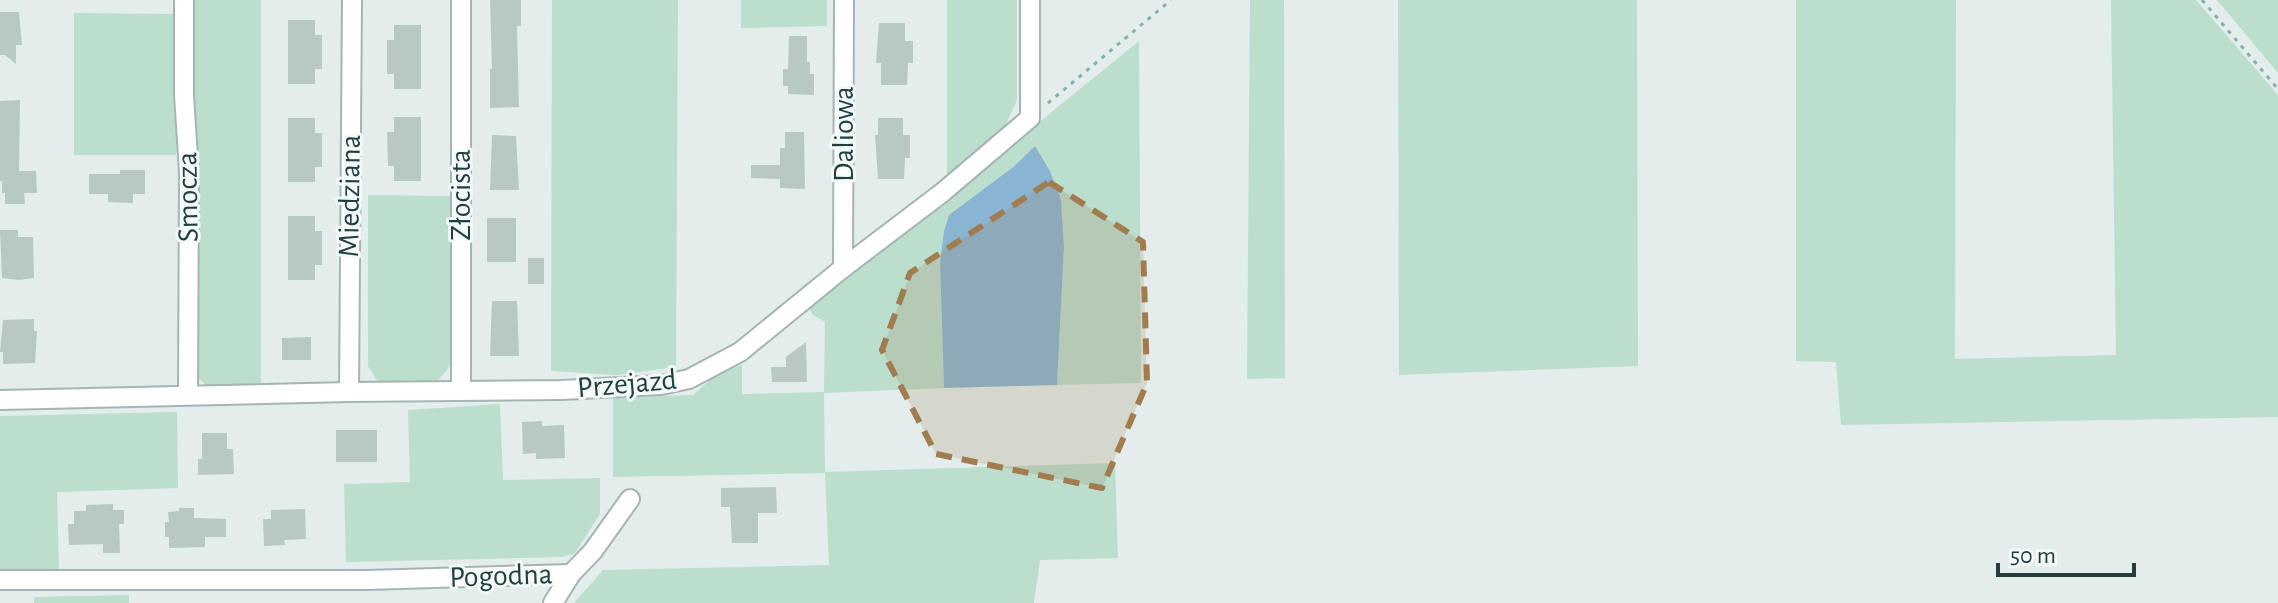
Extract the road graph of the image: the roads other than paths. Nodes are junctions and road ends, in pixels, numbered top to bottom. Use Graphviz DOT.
graph roads {
  1 [pos="184,0"];
  2 [pos="352,0"];
  3 [pos="461,0"];
  4 [pos="844,0"];
  5 [pos="1030,0"];
  6 [pos="843,268"];
  7 [pos="461,390"];
  8 [pos="349,392"];
  9 [pos="188,395"];
  10 [pos="0,400"];
  11 [pos="630,499"];
  12 [pos="571,574"];
  13 [pos="0,580"];
  14 [pos="553,603"];
  1 -- 9 [label="street, Smocza"];
  2 -- 8 [label="street, Miedziana"];
  3 -- 7 [label="street, Złocista"];
  4 -- 6 [label="street, Daliowa"];
  5 -- 6 [label="street, Przejazd"];
  6 -- 7 [label="street, Przejazd"];
  7 -- 8 [label="street, Przejazd"];
  8 -- 9 [label="street, Przejazd"];
  9 -- 10 [label="street, Przejazd"];
  11 -- 12 [label="street"];
  12 -- 13 [label="street, Pogodna"];
  12 -- 14 [label="street"];
}
